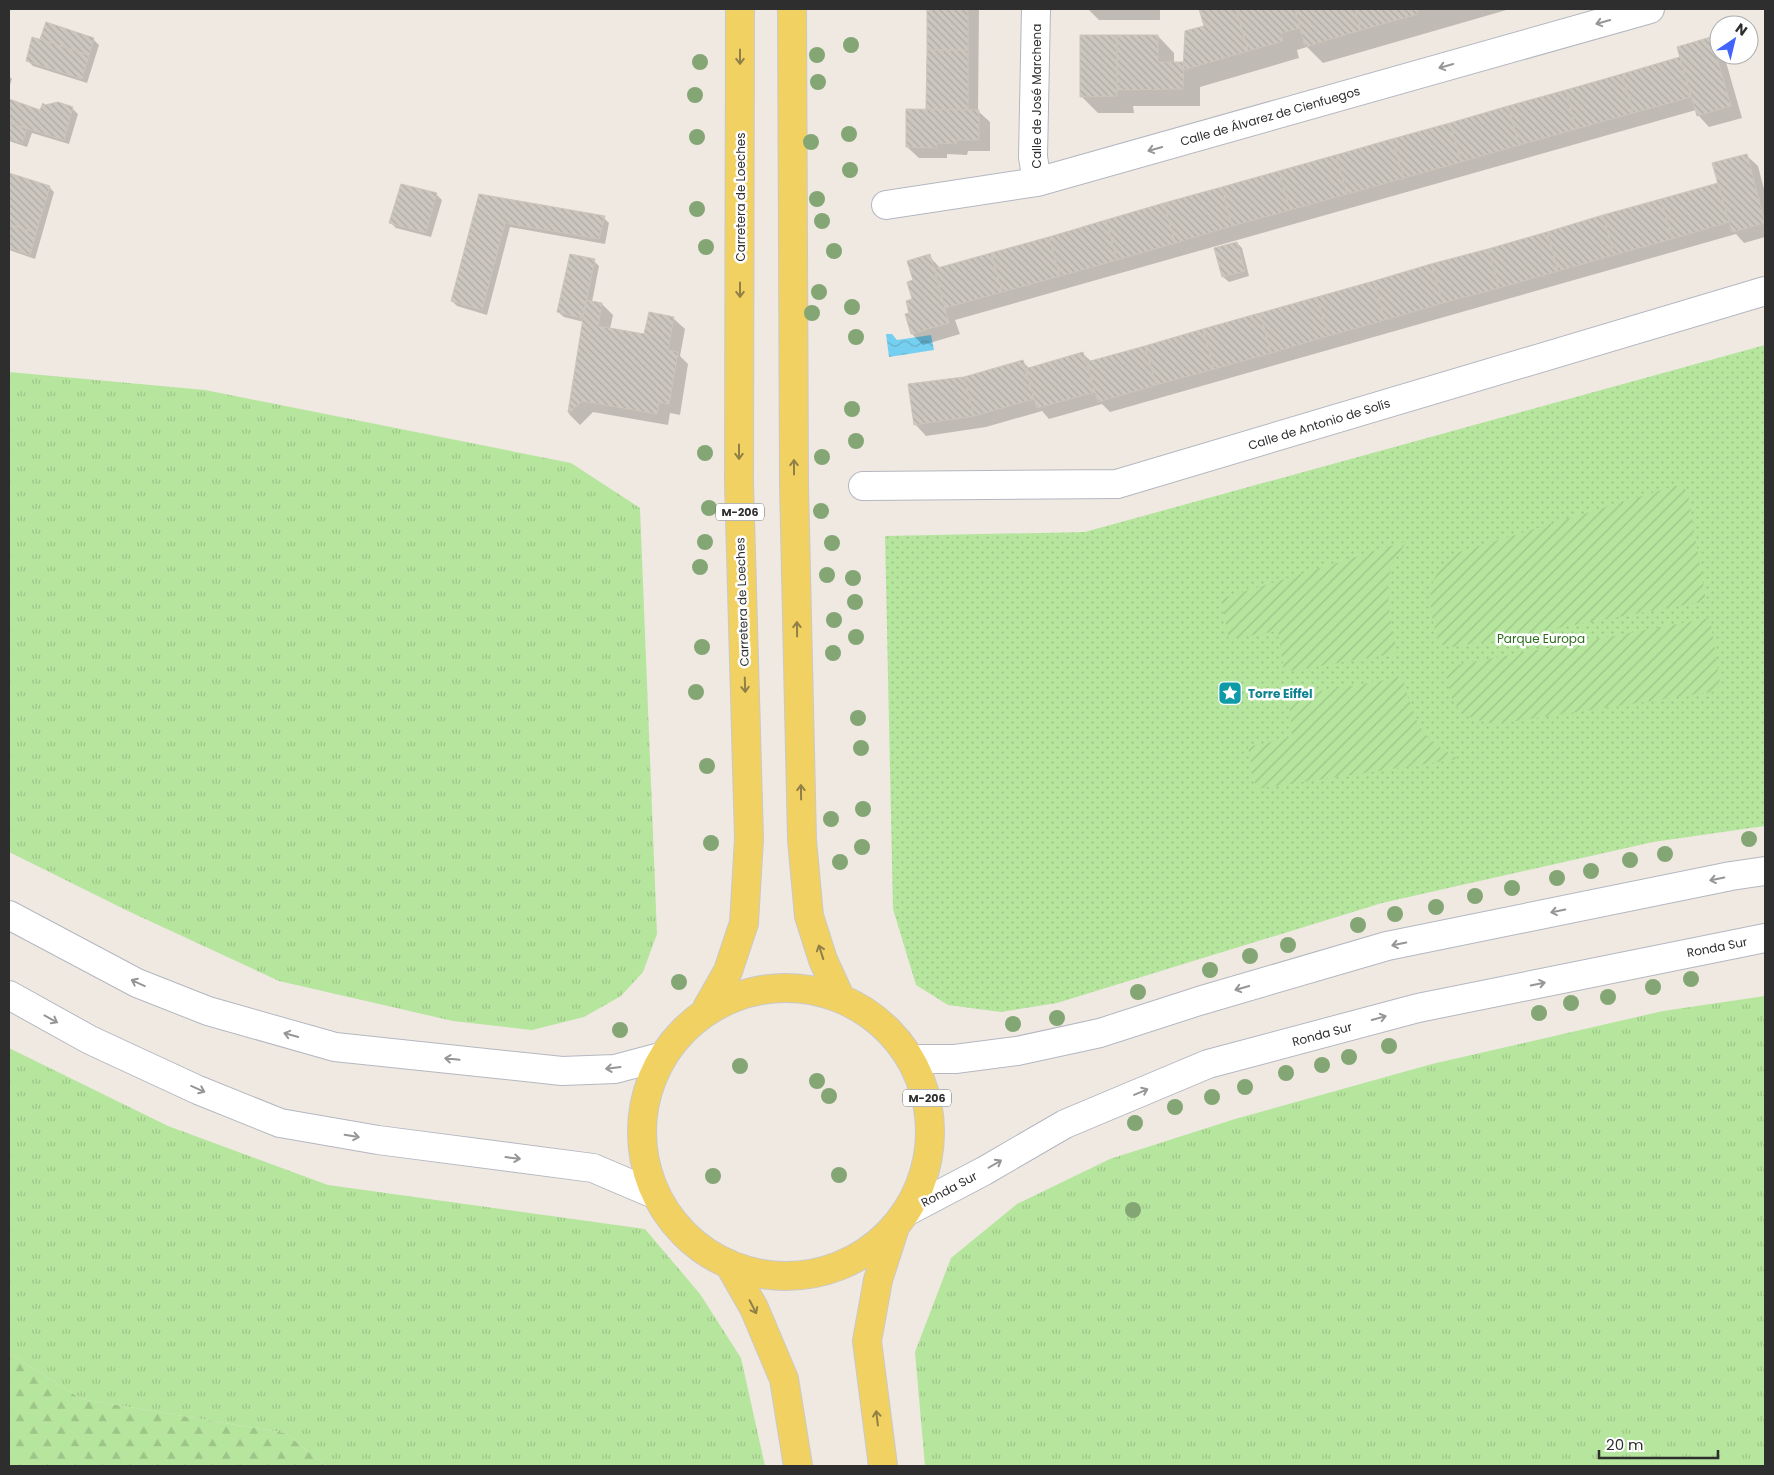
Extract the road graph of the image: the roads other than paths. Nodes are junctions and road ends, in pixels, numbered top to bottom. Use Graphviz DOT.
graph roads {
  1 [pos="740,9"];
  2 [pos="792,9"];
  3 [pos="1036,9"];
  4 [pos="1650,9"];
  5 [pos="1037,182"];
  6 [pos="886,205"];
  7 [pos="1765,291"];
  8 [pos="863,486"];
  9 [pos="1765,871"];
  10 [pos="9,915"];
  11 [pos="1765,938"];
  12 [pos="9,995"];
  13 [pos="840,996"];
  14 [pos="707,1008"];
  15 [pos="660,1056"];
  16 [pos="912,1059"];
  17 [pos="654,1194"];
  18 [pos="900,1219"];
  19 [pos="729,1264"];
  20 [pos="798,1466"];
  21 [pos="883,1466"];
  1 -- 14 [label="main road, Carretera de Loeches / M-206, one-way"];
  13 -- 2 [label="main road, one-way"];
  3 -- 5 [label="main road, Calle de José Marchena"];
  4 -- 5 [label="main road, Calle de Álvarez de Cienfuegos, one-way"];
  5 -- 6 [label="main road, Calle de Álvarez de Cienfuegos"];
  7 -- 8 [label="main road, Calle de Antonio de Solís"];
  9 -- 16 [label="main road, one-way"];
  15 -- 10 [label="main road, one-way"];
  18 -- 11 [label="main road, Ronda Sur, one-way"];
  12 -- 17 [label="main road, one-way"];
  13 -- 14 [label="main road, M-206"];
  13 -- 16 [label="main road, M-206"];
  14 -- 15 [label="main road, M-206"];
  15 -- 17 [label="main road, M-206"];
  16 -- 18 [label="main road, M-206"];
  17 -- 19 [label="main road, M-206"];
  18 -- 19 [label="main road, M-206"];
  21 -- 18 [label="main road, M-206, one-way"];
  19 -- 20 [label="main road, M-206, one-way"];
}
